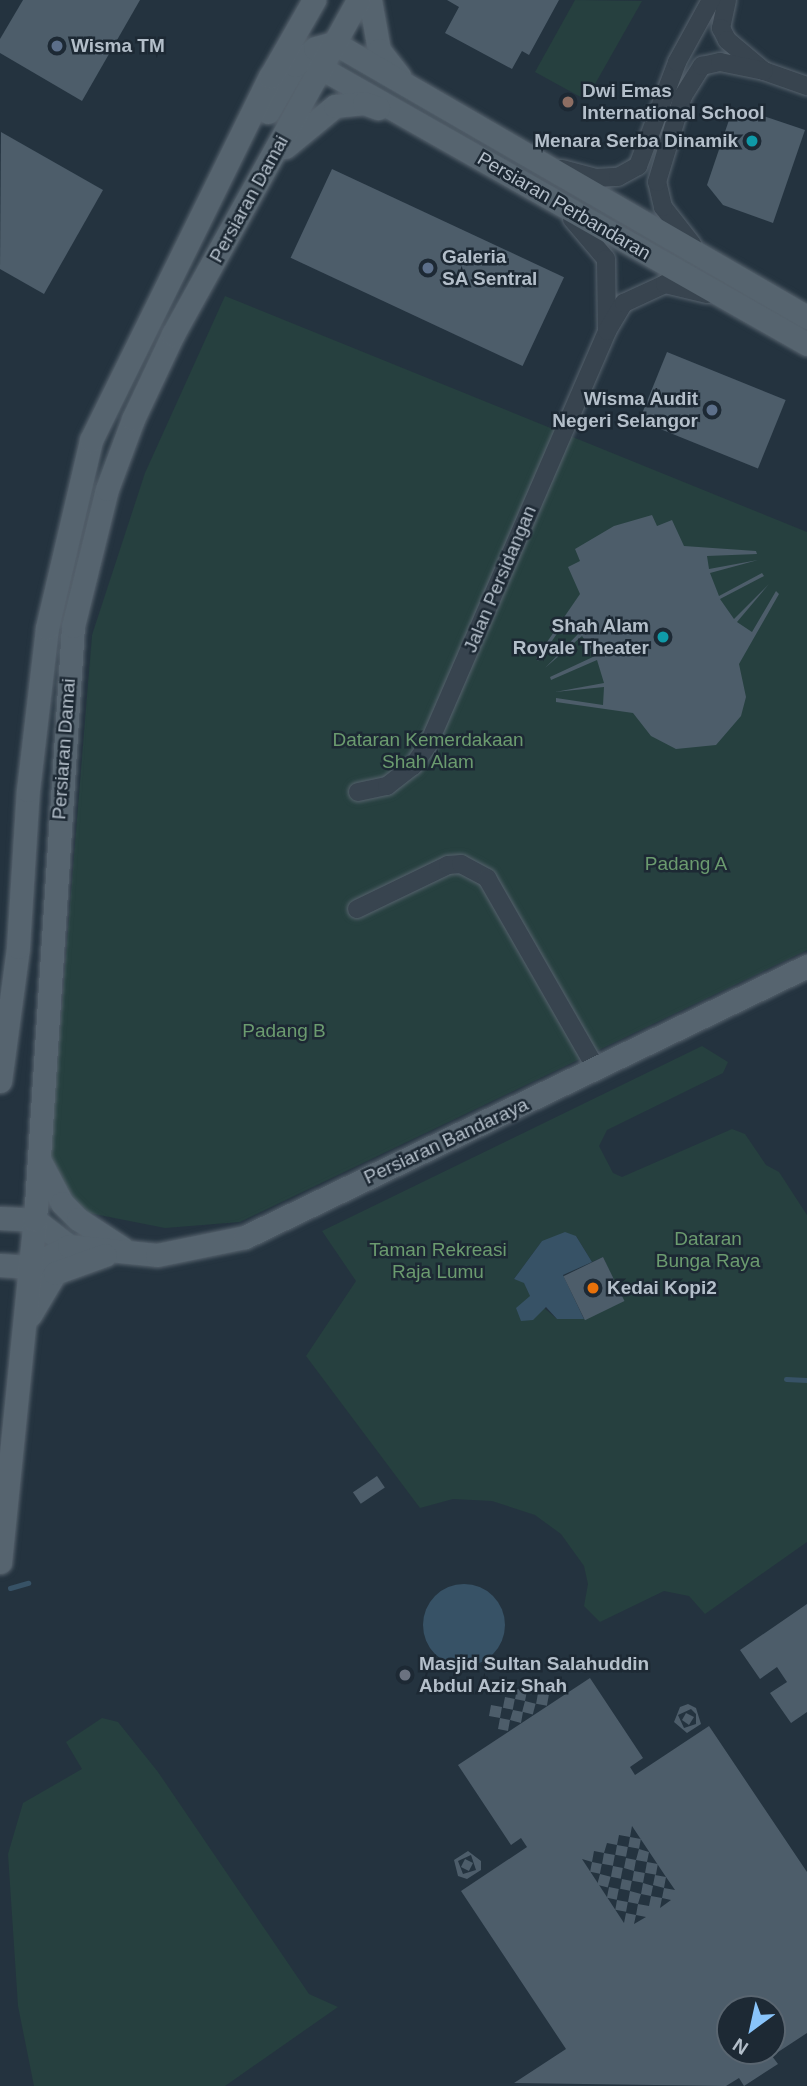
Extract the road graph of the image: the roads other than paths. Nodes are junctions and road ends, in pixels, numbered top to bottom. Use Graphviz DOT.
graph roads {
  1 [pos="314,0"];
  2 [pos="330,0"];
  3 [pos="358,0"];
  4 [pos="370,0"];
  5 [pos="711,0"];
  6 [pos="727,0"];
  7 [pos="323,53"];
  8 [pos="764,71"];
  9 [pos="807,86"];
  10 [pos="411,90"];
  11 [pos="419,125"];
  12 [pos="239,141"];
  13 [pos="272,158"];
  14 [pos="539,163"];
  15 [pos="528,184"];
  16 [pos="708,260"];
  17 [pos="734,304"];
  18 [pos="807,317"];
  19 [pos="607,331"];
  20 [pos="807,344"];
  21 [pos="358,792"];
  22 [pos="357,909"];
  23 [pos="807,966"];
  24 [pos="597,1070"];
  25 [pos="0,1081"];
  26 [pos="39,1156"];
  27 [pos="0,1218"];
  28 [pos="35,1220"];
  29 [pos="69,1246"];
  30 [pos="125,1250"];
  31 [pos="0,1265"];
  32 [pos="30,1267"];
  33 [pos="22,1335"];
  34 [pos="0,1562"];
  1 -- 12 [label="main road, Persiaran Damai"];
  2 -- 7 [label="main road"];
  3 -- 7 [label="main road, Persiaran Damai"];
  4 -- 10 [label="main road"];
  5 -- 14 [label="street"];
  6 -- 8 [label="street"];
  7 -- 10 [label="main road, Persiaran Perbandaran"];
  7 -- 11 [label="main road, Persiaran Perbandaran"];
  7 -- 12 [label="main road"];
  7 -- 13 [label="main road, Persiaran Damai"];
  8 -- 9 [label="street"];
  8 -- 16 [label="street"];
  10 -- 14 [label="main road, Persiaran Perbandaran"];
  11 -- 13 [label="main road"];
  11 -- 15 [label="main road, Persiaran Perbandaran"];
  12 -- 25 [label="main road, Persiaran Damai"];
  13 -- 26 [label="main road, Persiaran Damai"];
  14 -- 16 [label="main road, Persiaran Perbandaran"];
  15 -- 17 [label="main road, Persiaran Perbandaran"];
  15 -- 19 [label="street, Jalan Persidangan"];
  16 -- 18 [label="main road, Persiaran Perbandaran"];
  17 -- 19 [label="street, Jalan Persidangan"];
  17 -- 20 [label="main road, Persiaran Perbandaran"];
  19 -- 21 [label="street, Jalan Persidangan"];
  22 -- 24 [label="street"];
  23 -- 24 [label="main road, Persiaran Bandaraya"];
  24 -- 30 [label="main road, Persiaran Bandaraya"];
  26 -- 28 [label="main road, Persiaran Damai"];
  26 -- 30 [label="main road"];
  27 -- 28 [label="main road"];
  28 -- 29 [label="main road"];
  28 -- 32 [label="main road, Persiaran Damai"];
  29 -- 30 [label="main road, Persiaran Bandaraya"];
  29 -- 32 [label="main road"];
  30 -- 33 [label="main road"];
  31 -- 32 [label="main road"];
  32 -- 33 [label="main road, Persiaran Damai"];
  33 -- 34 [label="main road, Persiaran Damai"];
}
